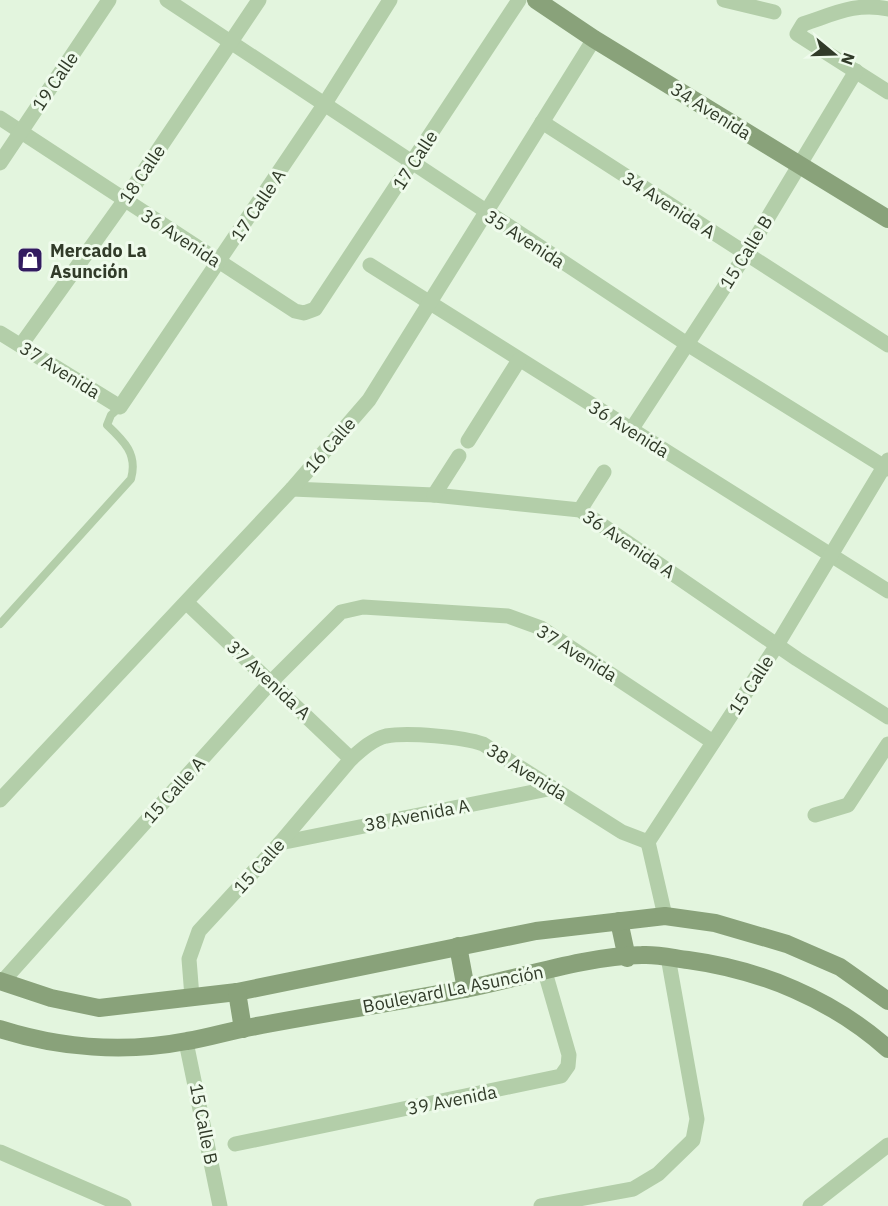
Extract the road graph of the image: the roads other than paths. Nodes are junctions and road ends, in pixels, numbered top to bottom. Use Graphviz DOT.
graph roads {
  1 [pos="109,0"];
  2 [pos="167,0"];
  3 [pos="259,0"];
  4 [pos="390,0"];
  5 [pos="519,0"];
  6 [pos="536,0"];
  7 [pos="724,0"];
  8 [pos="888,9"];
  9 [pos="774,12"];
  10 [pos="594,39"];
  11 [pos="231,43"];
  12 [pos="856,71"];
  13 [pos="888,92"];
  14 [pos="324,105"];
  15 [pos="0,118"];
  16 [pos="542,122"];
  17 [pos="21,132"];
  18 [pos="0,163"];
  19 [pos="412,164"];
  20 [pos="798,165"];
  21 [pos="124,201"];
  22 [pos="485,213"];
  23 [pos="888,219"];
  24 [pos="746,254"];
  25 [pos="219,263"];
  26 [pos="370,265"];
  27 [pos="428,302"];
  28 [pos="304,313"];
  29 [pos="0,333"];
  30 [pos="687,344"];
  31 [pos="21,345"];
  32 [pos="888,345"];
  33 [pos="519,360"];
  34 [pos="120,407"];
  35 [pos="631,430"];
  36 [pos="468,441"];
  37 [pos="459,456"];
  38 [pos="887,465"];
  39 [pos="604,472"];
  40 [pos="292,489"];
  41 [pos="434,495"];
  42 [pos="580,510"];
  43 [pos="832,555"];
  44 [pos="888,591"];
  45 [pos="187,603"];
  46 [pos="353,608"];
  47 [pos="0,624"];
  48 [pos="777,645"];
  49 [pos="271,682"];
  50 [pos="888,717"];
  51 [pos="713,742"];
  52 [pos="888,744"];
  53 [pos="357,754"];
  54 [pos="553,788"];
  55 [pos="0,800"];
  56 [pos="814,815"];
  57 [pos="648,842"];
  58 [pos="280,843"];
  59 [pos="665,916"];
  60 [pos="619,921"];
  61 [pos="458,946"];
  62 [pos="668,957"];
  63 [pos="627,958"];
  64 [pos="545,972"];
  65 [pos="1,981"];
  66 [pos="466,989"];
  67 [pos="237,992"];
  68 [pos="192,997"];
  69 [pos="888,1001"];
  70 [pos="0,1029"];
  71 [pos="243,1029"];
  72 [pos="186,1041"];
  73 [pos="888,1049"];
  74 [pos="235,1144"];
  75 [pos="888,1145"];
  76 [pos="0,1152"];
  77 [pos="124,1206"];
  78 [pos="220,1206"];
  79 [pos="541,1206"];
  80 [pos="810,1206"];
  1 -- 17 [label="street, 19 Calle"];
  2 -- 11 [label="street, 35 Avenida"];
  3 -- 11 [label="street, 18 Calle"];
  4 -- 14 [label="street, 17 Calle A"];
  5 -- 19 [label="street, 17 Calle"];
  6 -- 10 [label="main road, 34 Avenida"];
  7 -- 9 [label="street"];
  8 -- 12 [label="street"];
  10 -- 16 [label="street, 16 Calle"];
  10 -- 20 [label="main road, 34 Avenida"];
  11 -- 14 [label="street, 35 Avenida"];
  11 -- 21 [label="street, 18 Calle"];
  12 -- 13 [label="street"];
  12 -- 20 [label="street, 15 Calle B"];
  14 -- 19 [label="street, 35 Avenida"];
  14 -- 25 [label="street, 17 Calle A"];
  15 -- 17 [label="street, 36 Avenida"];
  16 -- 22 [label="street, 16 Calle"];
  16 -- 24 [label="street, 34 Avenida A"];
  17 -- 18 [label="street, 19 Calle"];
  17 -- 21 [label="street, 36 Avenida"];
  19 -- 22 [label="street, 35 Avenida"];
  19 -- 28 [label="street, 17 Calle"];
  20 -- 23 [label="main road, 34 Avenida"];
  20 -- 24 [label="street, 15 Calle B"];
  21 -- 25 [label="street, 36 Avenida"];
  21 -- 31 [label="street, 18 Calle"];
  22 -- 27 [label="street, 16 Calle"];
  22 -- 30 [label="street, 35 Avenida"];
  24 -- 30 [label="street, 15 Calle B"];
  24 -- 32 [label="street, 34 Avenida A"];
  25 -- 28 [label="street, 36 Avenida"];
  25 -- 34 [label="street, 17 Calle A"];
  26 -- 27 [label="street, 36 Avenida"];
  27 -- 33 [label="street, 36 Avenida"];
  27 -- 40 [label="street, 16 Calle"];
  29 -- 31 [label="street, 37 Avenida"];
  30 -- 35 [label="street, 15 Calle B"];
  30 -- 38 [label="street, 35 Avenida"];
  31 -- 34 [label="street, 37 Avenida"];
  33 -- 35 [label="street, 36 Avenida"];
  33 -- 36 [label="street"];
  34 -- 47 [label="lane"];
  35 -- 43 [label="street, 36 Avenida"];
  37 -- 41 [label="street"];
  38 -- 43 [label="street, 15 Calle"];
  39 -- 42 [label="street"];
  40 -- 41 [label="street, 36 Avenida A"];
  40 -- 45 [label="street, 16 Calle"];
  41 -- 42 [label="street, 36 Avenida A"];
  42 -- 48 [label="street, 36 Avenida A"];
  43 -- 44 [label="street, 36 Avenida"];
  43 -- 48 [label="street, 15 Calle"];
  45 -- 49 [label="street, 37 Avenida A"];
  45 -- 55 [label="street, 16 Calle"];
  46 -- 49 [label="street, 15 Calle A"];
  46 -- 51 [label="street, 37 Avenida"];
  48 -- 50 [label="street, 36 Avenida A"];
  48 -- 51 [label="street, 15 Calle"];
  49 -- 53 [label="street, 37 Avenida A"];
  49 -- 65 [label="street, 15 Calle A"];
  51 -- 57 [label="street, 15 Calle"];
  52 -- 56 [label="street"];
  53 -- 54 [label="street, 38 Avenida"];
  53 -- 58 [label="street, 15 Calle"];
  54 -- 57 [label="street, 38 Avenida"];
  54 -- 58 [label="street, 38 Avenida A"];
  57 -- 59 [label="street"];
  58 -- 68 [label="street, 15 Calle"];
  59 -- 60 [label="main road"];
  59 -- 69 [label="main road"];
  60 -- 61 [label="main road"];
  60 -- 63 [label="main road"];
  61 -- 66 [label="main road"];
  61 -- 67 [label="main road"];
  62 -- 63 [label="main road, Boulevard La Asunción"];
  62 -- 73 [label="main road, Boulevard La Asunción"];
  62 -- 79 [label="street"];
  63 -- 64 [label="main road, Boulevard La Asunción"];
  64 -- 66 [label="main road, Boulevard La Asunción"];
  64 -- 74 [label="street, 39 Avenida"];
  65 -- 68 [label="main road"];
  66 -- 71 [label="main road, Boulevard La Asunción"];
  67 -- 68 [label="main road"];
  67 -- 71 [label="main road"];
  70 -- 72 [label="main road, Boulevard La Asunción"];
  71 -- 72 [label="main road, Boulevard La Asunción"];
  72 -- 78 [label="street, 15 Calle B"];
  75 -- 80 [label="street"];
  76 -- 77 [label="street"];
}
